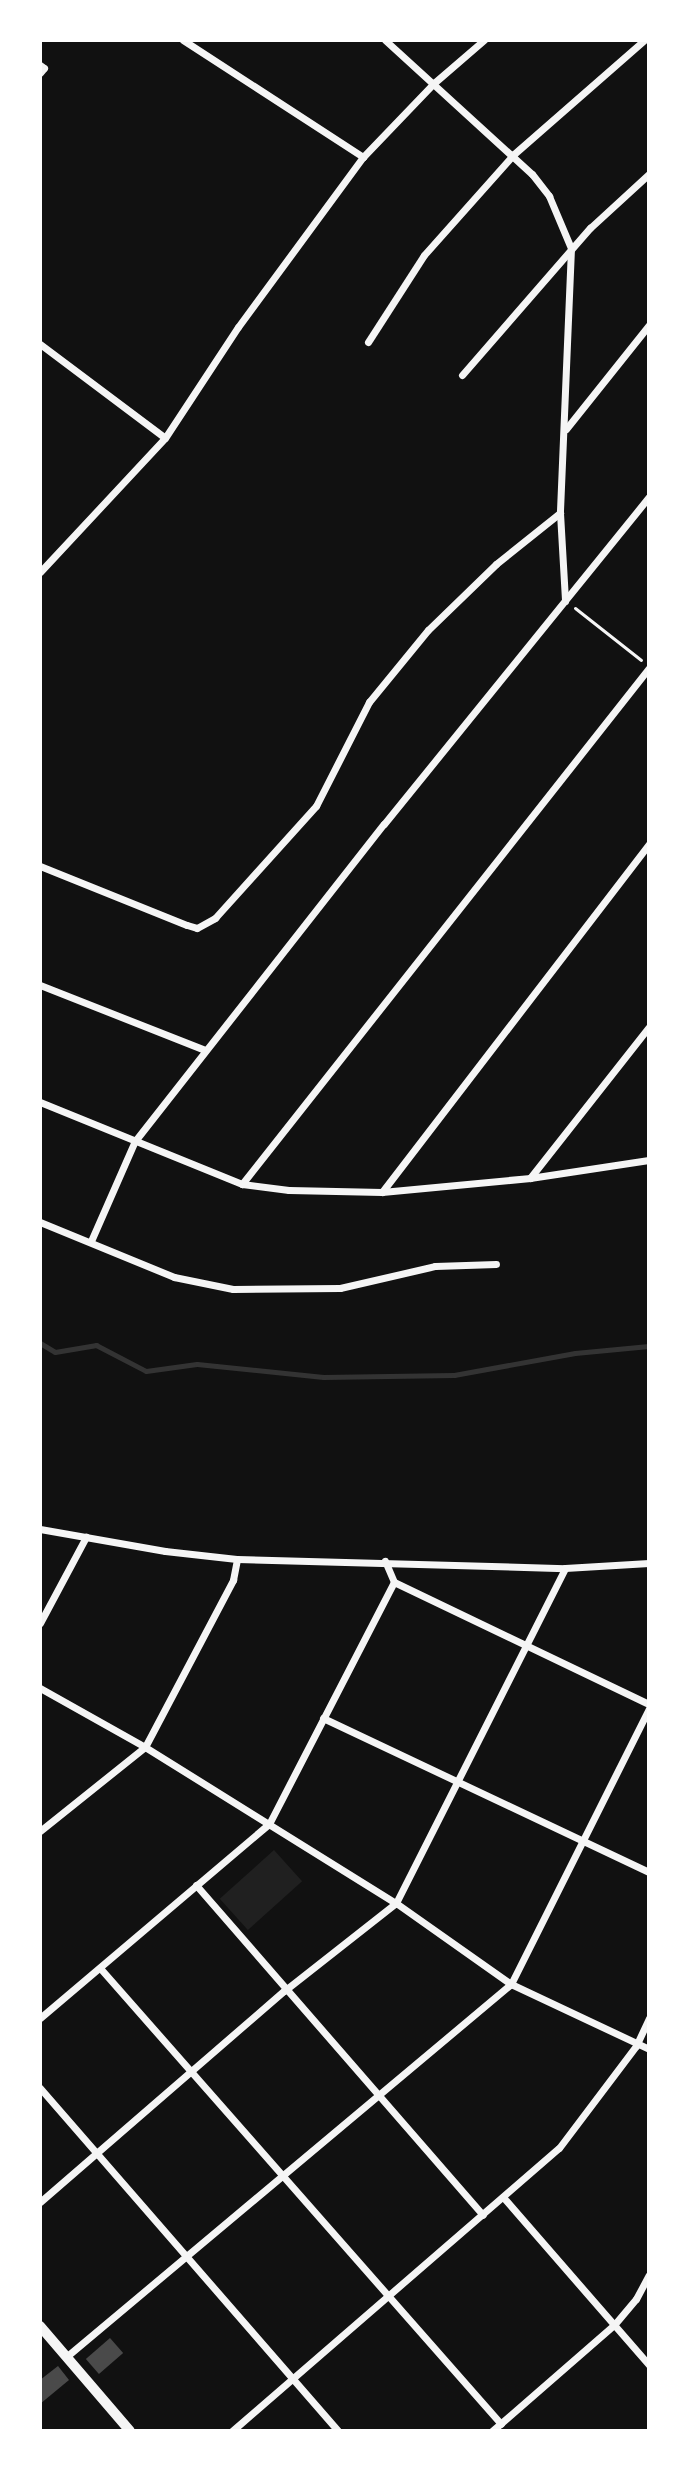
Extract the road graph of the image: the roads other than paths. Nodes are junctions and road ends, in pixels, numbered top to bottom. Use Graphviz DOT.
graph roads {
  1 [pos="183,40"];
  2 [pos="385,40"];
  3 [pos="484,40"];
  4 [pos="644,40"];
  5 [pos="434,83"];
  6 [pos="514,154"];
  7 [pos="363,157"];
  8 [pos="649,174"];
  9 [pos="571,248"];
  10 [pos="649,325"];
  11 [pos="368,342"];
  12 [pos="40,344"];
  13 [pos="462,375"];
  14 [pos="565,430"];
  15 [pos="165,438"];
  16 [pos="649,497"];
  17 [pos="560,513"];
  18 [pos="40,572"];
  19 [pos="565,601"];
  20 [pos="649,667"];
  21 [pos="649,844"];
  22 [pos="40,866"];
  23 [pos="40,985"];
  24 [pos="649,1027"];
  25 [pos="205,1050"];
  26 [pos="40,1102"];
  27 [pos="135,1141"];
  28 [pos="649,1160"];
  29 [pos="530,1178"];
  30 [pos="242,1184"];
  31 [pos="382,1192"];
  32 [pos="40,1222"];
  33 [pos="91,1241"];
  34 [pos="496,1264"];
  35 [pos="40,1529"];
  36 [pos="86,1537"];
  37 [pos="237,1559"];
  38 [pos="385,1561"];
  39 [pos="649,1563"];
  40 [pos="565,1568"];
  41 [pos="394,1582"];
  42 [pos="40,1623"];
  43 [pos="528,1647"];
  44 [pos="40,1688"];
  45 [pos="649,1706"];
  46 [pos="323,1718"];
  47 [pos="145,1747"];
  48 [pos="458,1781"];
  49 [pos="269,1824"];
  50 [pos="40,1831"];
  51 [pos="581,1841"];
  52 [pos="649,1872"];
  53 [pos="196,1885"];
  54 [pos="396,1903"];
  55 [pos="100,1968"];
  56 [pos="511,1984"];
  57 [pos="284,1991"];
  58 [pos="41,2015"];
  59 [pos="649,2018"];
  60 [pos="636,2046"];
  61 [pos="649,2049"];
  62 [pos="192,2073"];
  63 [pos="40,2088"];
  64 [pos="378,2094"];
  65 [pos="99,2155"];
  66 [pos="282,2174"];
  67 [pos="503,2197"];
  68 [pos="40,2202"];
  69 [pos="483,2215"];
  70 [pos="188,2256"];
  71 [pos="649,2275"];
  72 [pos="387,2294"];
  73 [pos="614,2325"];
  74 [pos="40,2326"];
  75 [pos="66,2357"];
  76 [pos="649,2365"];
  77 [pos="294,2380"];
  78 [pos="501,2424"];
  79 [pos="130,2431"];
  80 [pos="232,2431"];
  81 [pos="338,2431"];
  82 [pos="492,2431"];
  1 -- 7 [label="street"];
  2 -- 5 [label="street"];
  3 -- 5 [label="street"];
  4 -- 6 [label="street"];
  5 -- 6 [label="street"];
  5 -- 7 [label="street"];
  6 -- 9 [label="street"];
  6 -- 11 [label="street"];
  7 -- 15 [label="street"];
  8 -- 9 [label="street"];
  9 -- 13 [label="street"];
  9 -- 14 [label="street"];
  10 -- 14 [label="street"];
  12 -- 15 [label="street"];
  14 -- 17 [label="street"];
  15 -- 18 [label="street"];
  16 -- 19 [label="street"];
  17 -- 19 [label="street"];
  17 -- 22 [label="street"];
  19 -- 25 [label="street"];
  20 -- 30 [label="street"];
  21 -- 31 [label="street"];
  23 -- 25 [label="street"];
  24 -- 29 [label="street"];
  25 -- 27 [label="street"];
  26 -- 27 [label="street"];
  27 -- 30 [label="street"];
  27 -- 33 [label="street"];
  28 -- 29 [label="street"];
  29 -- 31 [label="street"];
  30 -- 31 [label="street"];
  32 -- 33 [label="street"];
  33 -- 34 [label="street"];
  35 -- 36 [label="street"];
  36 -- 37 [label="street"];
  36 -- 42 [label="street"];
  37 -- 38 [label="street"];
  37 -- 47 [label="street"];
  38 -- 40 [label="street"];
  38 -- 41 [label="street"];
  39 -- 40 [label="street"];
  40 -- 43 [label="street"];
  41 -- 43 [label="street"];
  41 -- 46 [label="street"];
  43 -- 45 [label="street"];
  43 -- 48 [label="street"];
  44 -- 47 [label="street"];
  45 -- 51 [label="street"];
  46 -- 48 [label="street"];
  46 -- 49 [label="street"];
  47 -- 49 [label="street"];
  47 -- 50 [label="street"];
  48 -- 51 [label="street"];
  48 -- 54 [label="street"];
  49 -- 53 [label="street"];
  49 -- 54 [label="street"];
  51 -- 52 [label="street"];
  51 -- 56 [label="street"];
  53 -- 55 [label="street"];
  53 -- 57 [label="street"];
  54 -- 56 [label="street"];
  54 -- 57 [label="street"];
  55 -- 58 [label="street"];
  55 -- 62 [label="street"];
  56 -- 60 [label="street"];
  56 -- 64 [label="street"];
  57 -- 62 [label="street"];
  57 -- 64 [label="street"];
  59 -- 60 [label="street"];
  60 -- 61 [label="street"];
  60 -- 67 [label="street"];
  62 -- 65 [label="street"];
  62 -- 66 [label="street"];
  63 -- 65 [label="street"];
  64 -- 66 [label="street"];
  64 -- 69 [label="street"];
  65 -- 68 [label="street"];
  65 -- 70 [label="street"];
  66 -- 70 [label="street"];
  66 -- 72 [label="street"];
  67 -- 69 [label="street"];
  67 -- 73 [label="street"];
  69 -- 72 [label="street"];
  70 -- 75 [label="street"];
  70 -- 77 [label="street"];
  71 -- 73 [label="street"];
  72 -- 77 [label="street"];
  72 -- 78 [label="street"];
  73 -- 76 [label="street"];
  73 -- 78 [label="street"];
  74 -- 75 [label="main road"];
  75 -- 79 [label="main road"];
  77 -- 80 [label="street"];
  77 -- 81 [label="street"];
  78 -- 82 [label="street"];
}
